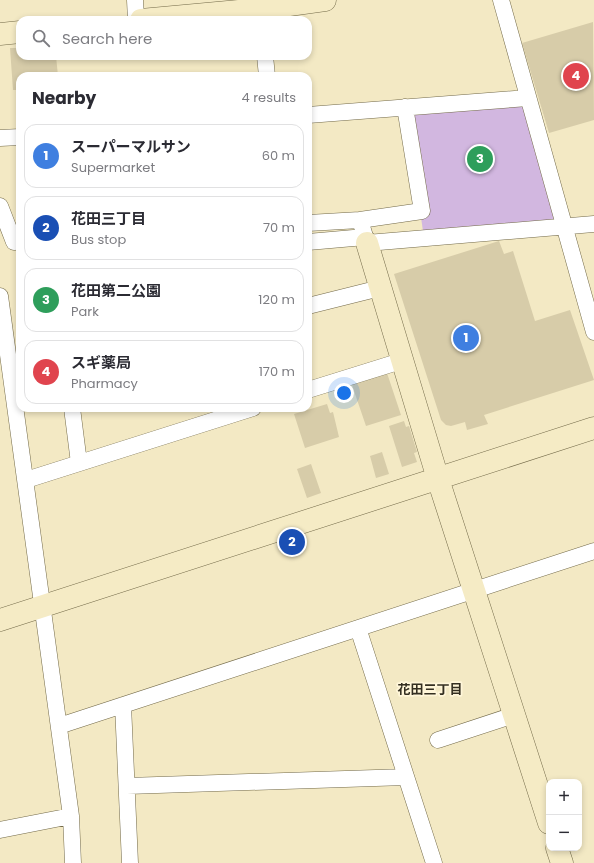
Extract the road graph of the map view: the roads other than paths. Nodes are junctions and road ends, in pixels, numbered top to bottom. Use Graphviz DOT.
graph roads {
  1 [pos="135,0"];
  2 [pos="325,0"];
  3 [pos="501,0"];
  4 [pos="261,15"];
  5 [pos="136,16"];
  6 [pos="237,16"];
  7 [pos="16,32"];
  8 [pos="0,34"];
  9 [pos="265,60"];
  10 [pos="267,72"];
  11 [pos="528,98"];
  12 [pos="405,107"];
  13 [pos="312,115"];
  14 [pos="16,137"];
  15 [pos="0,138"];
  16 [pos="0,206"];
  17 [pos="360,220"];
  18 [pos="312,223"];
  19 [pos="594,224"];
  20 [pos="564,226"];
  21 [pos="366,240"];
  22 [pos="312,242"];
  23 [pos="11,243"];
  24 [pos="380,288"];
  25 [pos="0,296"];
  26 [pos="312,305"];
  27 [pos="594,332"];
  28 [pos="401,361"];
  29 [pos="312,389"];
  30 [pos="16,409"];
  31 [pos="16,412"];
  32 [pos="73,412"];
  33 [pos="241,412"];
  34 [pos="594,428"];
  35 [pos="80,464"];
  36 [pos="438,479"];
  37 [pos="26,480"];
  38 [pos="593,554"];
  39 [pos="474,590"];
  40 [pos="43,606"];
  41 [pos="0,620"];
  42 [pos="358,628"];
  43 [pos="123,705"];
  44 [pos="514,715"];
  45 [pos="59,726"];
  46 [pos="438,740"];
  47 [pos="406,777"];
  48 [pos="127,786"];
  49 [pos="546,815"];
  50 [pos="70,816"];
  51 [pos="0,830"];
  52 [pos="558,851"];
  53 [pos="73,863"];
  54 [pos="130,863"];
  55 [pos="434,863"];
  56 [pos="562,863"];
  1 -- 5 [label="street"];
  2 -- 4 [label="street"];
  3 -- 11 [label="street"];
  4 -- 6 [label="street"];
  7 -- 8 [label="street"];
  9 -- 10 [label="street"];
  11 -- 12 [label="street"];
  11 -- 20 [label="street"];
  12 -- 13 [label="street"];
  12 -- 17 [label="street"];
  14 -- 15 [label="street"];
  16 -- 23 [label="street"];
  17 -- 18 [label="street"];
  17 -- 21 [label="street"];
  19 -- 20 [label="street"];
  20 -- 21 [label="street"];
  20 -- 27 [label="street"];
  21 -- 22 [label="street"];
  21 -- 24 [label="street"];
  24 -- 26 [label="street"];
  24 -- 28 [label="street"];
  25 -- 30 [label="street"];
  28 -- 29 [label="street"];
  28 -- 36 [label="street"];
  31 -- 37 [label="street"];
  32 -- 35 [label="street"];
  33 -- 35 [label="street"];
  34 -- 36 [label="street"];
  35 -- 37 [label="street"];
  36 -- 39 [label="street"];
  36 -- 40 [label="street"];
  37 -- 40 [label="street"];
  38 -- 39 [label="street"];
  39 -- 42 [label="street"];
  39 -- 44 [label="street"];
  40 -- 41 [label="street"];
  40 -- 45 [label="street"];
  42 -- 43 [label="street"];
  42 -- 47 [label="street"];
  43 -- 45 [label="street"];
  43 -- 48 [label="street"];
  44 -- 46 [label="street"];
  44 -- 49 [label="street"];
  45 -- 50 [label="street"];
  47 -- 48 [label="street"];
  47 -- 55 [label="street"];
  48 -- 54 [label="street"];
  50 -- 51 [label="street"];
  50 -- 53 [label="street"];
  52 -- 56 [label="street"];
}
